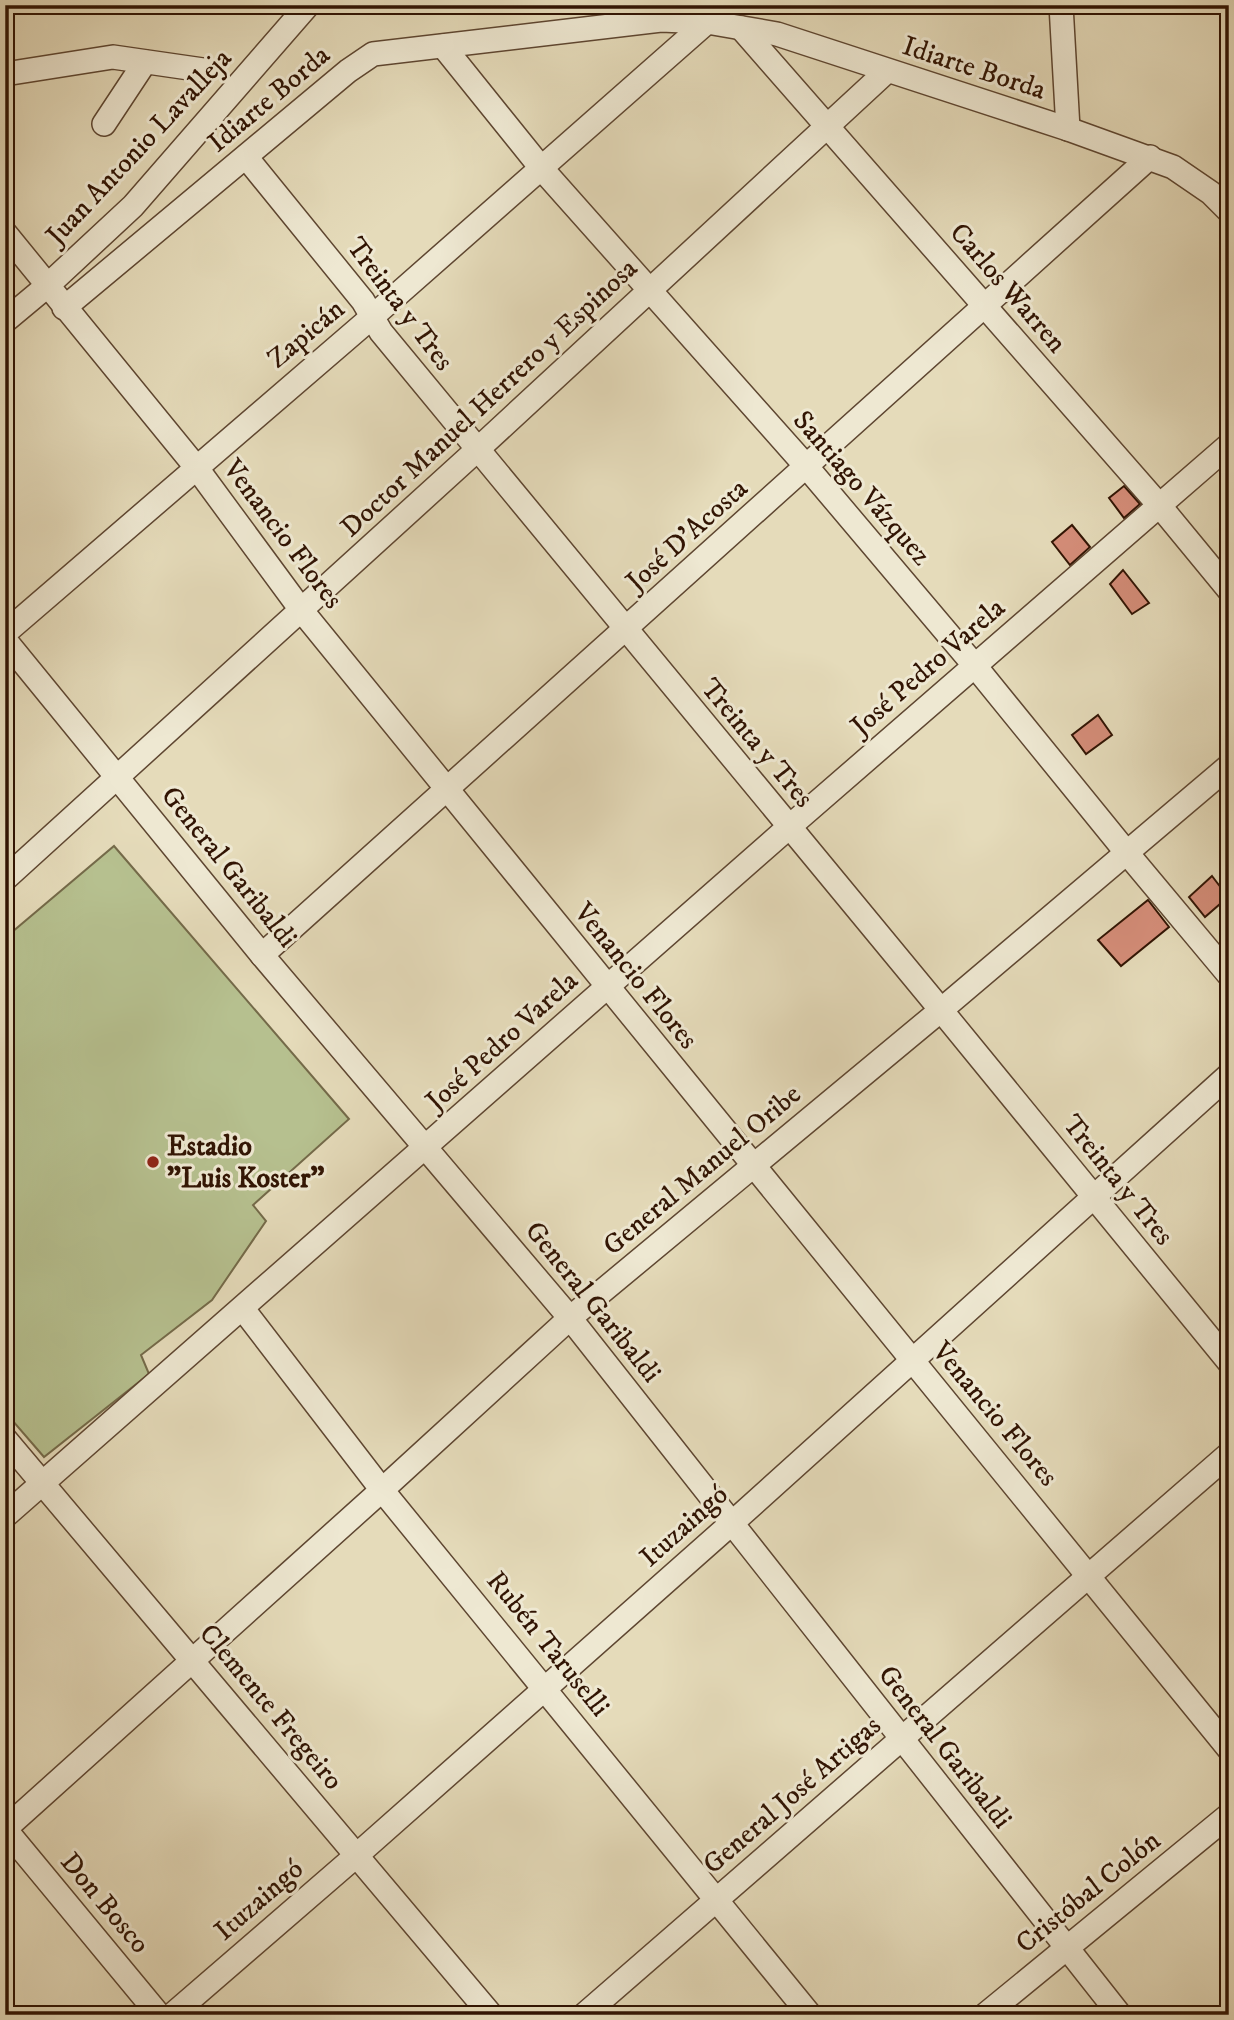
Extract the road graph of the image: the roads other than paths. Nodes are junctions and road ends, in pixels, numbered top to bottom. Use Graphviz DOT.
graph roads {
  1 [pos="1061,5"];
  2 [pos="304,11"];
  3 [pos="707,22"];
  4 [pos="741,28"];
  5 [pos="443,46"];
  6 [pos="145,62"];
  7 [pos="203,70"];
  8 [pos="887,71"];
  9 [pos="5,74"];
  10 [pos="104,124"];
  11 [pos="827,127"];
  12 [pos="1068,129"];
  13 [pos="246,157"];
  14 [pos="1150,157"];
  15 [pos="542,169"];
  16 [pos="133,206"];
  17 [pos="1229,211"];
  18 [pos="156,232"];
  19 [pos="5,233"];
  20 [pos="47,286"];
  21 [pos="649,290"];
  22 [pos="985,307"];
  23 [pos="64,308"];
  24 [pos="372,317"];
  25 [pos="5,321"];
  26 [pos="1229,445"];
  27 [pos="478,450"];
  28 [pos="806,466"];
  29 [pos="197,467"];
  30 [pos="1159,505"];
  31 [pos="1229,590"];
  32 [pos="302,611"];
  33 [pos="626,630"];
  34 [pos="5,633"];
  35 [pos="5,640"];
  36 [pos="975,666"];
  37 [pos="1229,766"];
  38 [pos="117,777"];
  39 [pos="447,790"];
  40 [pos="789,827"];
  41 [pos="1126,853"];
  42 [pos="5,879"];
  43 [pos="262,955"];
  44 [pos="1229,975"];
  45 [pos="607,987"];
  46 [pos="941,1010"];
  47 [pos="1229,1075"];
  48 [pos="427,1147"];
  49 [pos="754,1166"];
  50 [pos="1092,1196"];
  51 [pos="243,1309"];
  52 [pos="570,1318"];
  53 [pos="912,1361"];
  54 [pos="1229,1362"];
  55 [pos="5,1439"];
  56 [pos="1229,1454"];
  57 [pos="42,1482"];
  58 [pos="382,1490"];
  59 [pos="5,1516"];
  60 [pos="732,1523"];
  61 [pos="1089,1575"];
  62 [pos="192,1660"];
  63 [pos="545,1688"];
  64 [pos="902,1740"];
  65 [pos="1229,1749"];
  66 [pos="1229,1815"];
  67 [pos="5,1829"];
  68 [pos="356,1855"];
  69 [pos="717,1900"];
  70 [pos="1066,1948"];
  71 [pos="159,2015"];
  72 [pos="172,2015"];
  73 [pos="491,2015"];
  74 [pos="584,2015"];
  75 [pos="810,2015"];
  76 [pos="985,2015"];
  77 [pos="1120,2015"];
  1 -- 12 [label="street"];
  2 -- 16 [label="street, Juan Antonio Lavalleja"];
  3 -- 4 [label="street, Idiarte Borda"];
  3 -- 5 [label="street, Idiarte Borda"];
  3 -- 15 [label="street, Zapicán"];
  4 -- 8 [label="street, Idiarte Borda"];
  4 -- 11 [label="street, Carlos Warren"];
  5 -- 13 [label="street, Idiarte Borda"];
  5 -- 15 [label="street, Santiago Vázquez"];
  6 -- 7 [label="street"];
  6 -- 9 [label="street"];
  6 -- 10 [label="street"];
  8 -- 11 [label="street, Doctor Manuel Herrero y Espinosa"];
  8 -- 12 [label="street, Idiarte Borda"];
  11 -- 21 [label="street, Doctor Manuel Herrero y Espinosa"];
  11 -- 22 [label="street, Carlos Warren"];
  12 -- 14 [label="street, Idiarte Borda"];
  13 -- 18 [label="street, Idiarte Borda"];
  13 -- 24 [label="street, Treinta y Tres"];
  14 -- 17 [label="street, Idiarte Borda"];
  14 -- 22 [label="street, José D'Acosta"];
  15 -- 21 [label="street, Santiago Vázquez"];
  15 -- 24 [label="street, Zapicán"];
  16 -- 18 [label="street"];
  16 -- 20 [label="street, Juan Antonio Lavalleja"];
  18 -- 23 [label="street, Idiarte Borda"];
  19 -- 20 [label="street, Venancio Flores"];
  20 -- 23 [label="street, Venancio Flores"];
  20 -- 25 [label="street, Juan Antonio Lavalleja"];
  21 -- 27 [label="street, Doctor Manuel Herrero y Espinosa"];
  21 -- 28 [label="street, Santiago Vázquez"];
  22 -- 28 [label="street, José D'Acosta"];
  22 -- 30 [label="street, Carlos Warren"];
  23 -- 29 [label="street, Venancio Flores"];
  24 -- 27 [label="street, Treinta y Tres"];
  24 -- 29 [label="street, Zapicán"];
  26 -- 30 [label="street, José Pedro Varela"];
  27 -- 32 [label="street, Doctor Manuel Herrero y Espinosa"];
  27 -- 33 [label="street, Treinta y Tres"];
  28 -- 33 [label="street, José D'Acosta"];
  28 -- 36 [label="street, Santiago Vázquez"];
  29 -- 32 [label="street, Venancio Flores"];
  29 -- 34 [label="street, Zapicán"];
  30 -- 31 [label="street, Carlos Warren"];
  30 -- 36 [label="street, José Pedro Varela"];
  32 -- 38 [label="street, Doctor Manuel Herrero y Espinosa"];
  32 -- 39 [label="street, Venancio Flores"];
  33 -- 39 [label="street, José D'Acosta"];
  33 -- 40 [label="street, Treinta y Tres"];
  35 -- 38 [label="street, General Garibaldi"];
  36 -- 40 [label="street, José Pedro Varela"];
  36 -- 41 [label="street, Santiago Vázquez"];
  37 -- 41 [label="street, General Manuel Oribe"];
  38 -- 42 [label="street, Doctor Manuel Herrero y Espinosa"];
  38 -- 43 [label="street, General Garibaldi"];
  39 -- 43 [label="street, José D'Acosta"];
  39 -- 45 [label="street, Venancio Flores"];
  40 -- 45 [label="street, José Pedro Varela"];
  40 -- 46 [label="street, Treinta y Tres"];
  41 -- 44 [label="street, Santiago Vázquez"];
  41 -- 46 [label="street, General Manuel Oribe"];
  43 -- 48 [label="street, General Garibaldi"];
  45 -- 48 [label="street, José Pedro Varela"];
  45 -- 49 [label="street, Venancio Flores"];
  46 -- 49 [label="street, General Manuel Oribe"];
  46 -- 50 [label="street, Treinta y Tres"];
  47 -- 50 [label="street, Ituzaingó"];
  48 -- 51 [label="street, José Pedro Varela"];
  48 -- 52 [label="street, General Garibaldi"];
  49 -- 52 [label="street, General Manuel Oribe"];
  49 -- 53 [label="street, Venancio Flores"];
  50 -- 53 [label="street, Ituzaingó"];
  50 -- 54 [label="street, Treinta y Tres"];
  51 -- 57 [label="street, José Pedro Varela"];
  51 -- 58 [label="street, Rubén Taruselli"];
  52 -- 58 [label="street, General Manuel Oribe"];
  52 -- 60 [label="street, General Garibaldi"];
  53 -- 60 [label="street, Ituzaingó"];
  53 -- 61 [label="street, Venancio Flores"];
  55 -- 57 [label="street, Clemente Fregeiro"];
  56 -- 61 [label="street, General José Artigas"];
  57 -- 59 [label="street, José Pedro Varela"];
  57 -- 62 [label="street, Clemente Fregeiro"];
  58 -- 62 [label="street, General Manuel Oribe"];
  58 -- 63 [label="street, Rubén Taruselli"];
  60 -- 63 [label="street, Ituzaingó"];
  60 -- 64 [label="street, General Garibaldi"];
  61 -- 64 [label="street, General José Artigas"];
  61 -- 65 [label="street, Venancio Flores"];
  62 -- 67 [label="street, General Manuel Oribe"];
  62 -- 68 [label="street, Clemente Fregeiro"];
  63 -- 68 [label="street, Ituzaingó"];
  63 -- 69 [label="street, Rubén Taruselli"];
  64 -- 69 [label="street, General José Artigas"];
  64 -- 70 [label="street, General Garibaldi"];
  66 -- 70 [label="street, Cristóbal Colón"];
  67 -- 71 [label="street, Don Bosco"];
  68 -- 72 [label="street, Ituzaingó"];
  68 -- 73 [label="street, Clemente Fregeiro"];
  69 -- 74 [label="street, General José Artigas"];
  69 -- 75 [label="street, Rubén Taruselli"];
  70 -- 76 [label="street, Cristóbal Colón"];
  70 -- 77 [label="street, General Garibaldi"];
}
